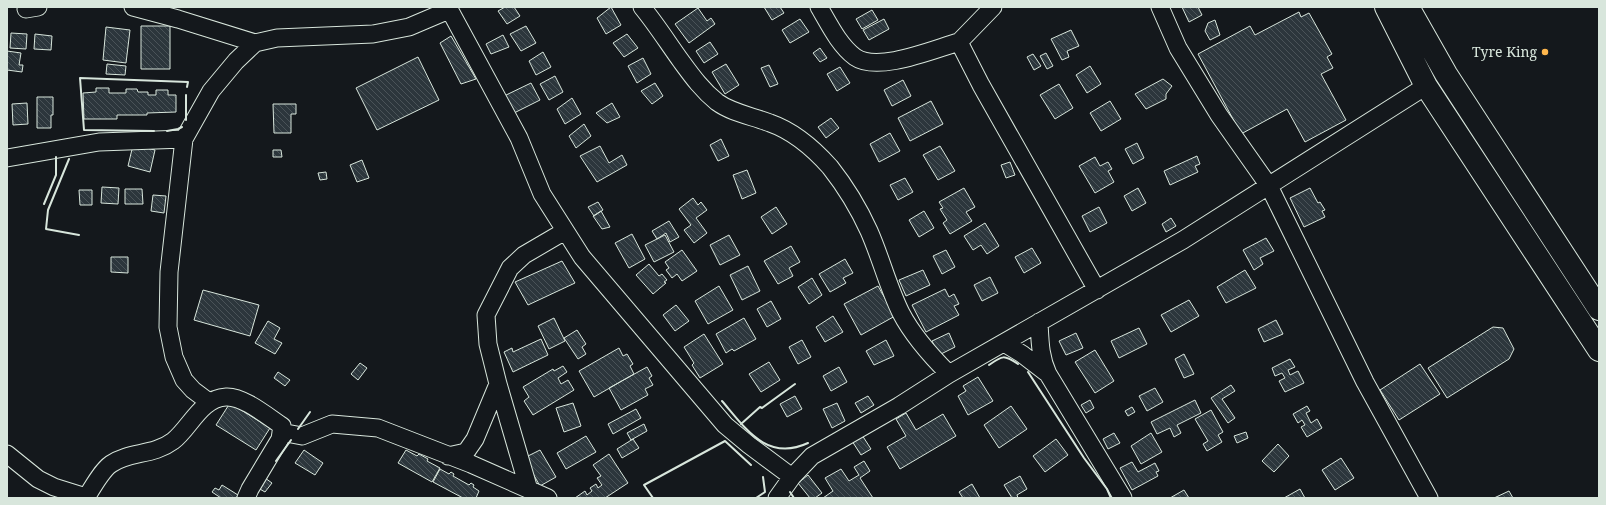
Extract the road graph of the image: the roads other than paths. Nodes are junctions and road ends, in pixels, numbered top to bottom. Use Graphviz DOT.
graph roads {
  1 [pos="133,7"];
  2 [pos="642,7"];
  3 [pos="819,7"];
  4 [pos="974,7"];
  5 [pos="993,7"];
  6 [pos="1160,7"];
  7 [pos="1386,7"];
  8 [pos="1408,7"];
  9 [pos="448,9"];
  10 [pos="974,27"];
  11 [pos="959,42"];
  12 [pos="255,43"];
  13 [pos="1426,86"];
  14 [pos="184,139"];
  15 [pos="7,158"];
  16 [pos="1269,186"];
  17 [pos="565,231"];
  18 [pos="1097,290"];
  19 [pos="1599,309"];
  20 [pos="1039,322"];
  21 [pos="1004,343"];
  22 [pos="1599,350"];
  23 [pos="949,374"];
  24 [pos="1048,374"];
  25 [pos="498,384"];
  26 [pos="209,402"];
  27 [pos="281,432"];
  28 [pos="7,454"];
  29 [pos="448,456"];
  30 [pos="792,477"];
  31 [pos="529,490"];
  32 [pos="86,498"];
  33 [pos="246,498"];
  34 [pos="548,498"];
  35 [pos="777,498"];
  36 [pos="1123,498"];
  37 [pos="1429,498"];
  1 -- 12 [label="street"];
  2 -- 23 [label="street"];
  3 -- 11 [label="street"];
  4 -- 10 [label="street"];
  5 -- 10 [label="street"];
  6 -- 16 [label="street"];
  7 -- 13 [label="highway"];
  8 -- 19 [label="highway"];
  9 -- 12 [label="street"];
  9 -- 17 [label="street"];
  10 -- 11 [label="street"];
  11 -- 18 [label="street"];
  12 -- 14 [label="street"];
  13 -- 16 [label="street"];
  13 -- 22 [label="highway"];
  14 -- 15 [label="street"];
  14 -- 26 [label="street"];
  16 -- 18 [label="street"];
  16 -- 37 [label="street"];
  17 -- 25 [label="street"];
  17 -- 30 [label="street"];
  18 -- 20 [label="street"];
  20 -- 21 [label="street"];
  20 -- 24 [label="street"];
  21 -- 23 [label="street"];
  21 -- 24 [label="street"];
  23 -- 30 [label="street"];
  24 -- 36 [label="street"];
  25 -- 29 [label="street"];
  25 -- 31 [label="street"];
  26 -- 27 [label="street"];
  26 -- 32 [label="street"];
  27 -- 29 [label="street"];
  27 -- 33 [label="street"];
  28 -- 32 [label="street"];
  29 -- 31 [label="street"];
  30 -- 35 [label="street"];
  31 -- 34 [label="street"];
}
